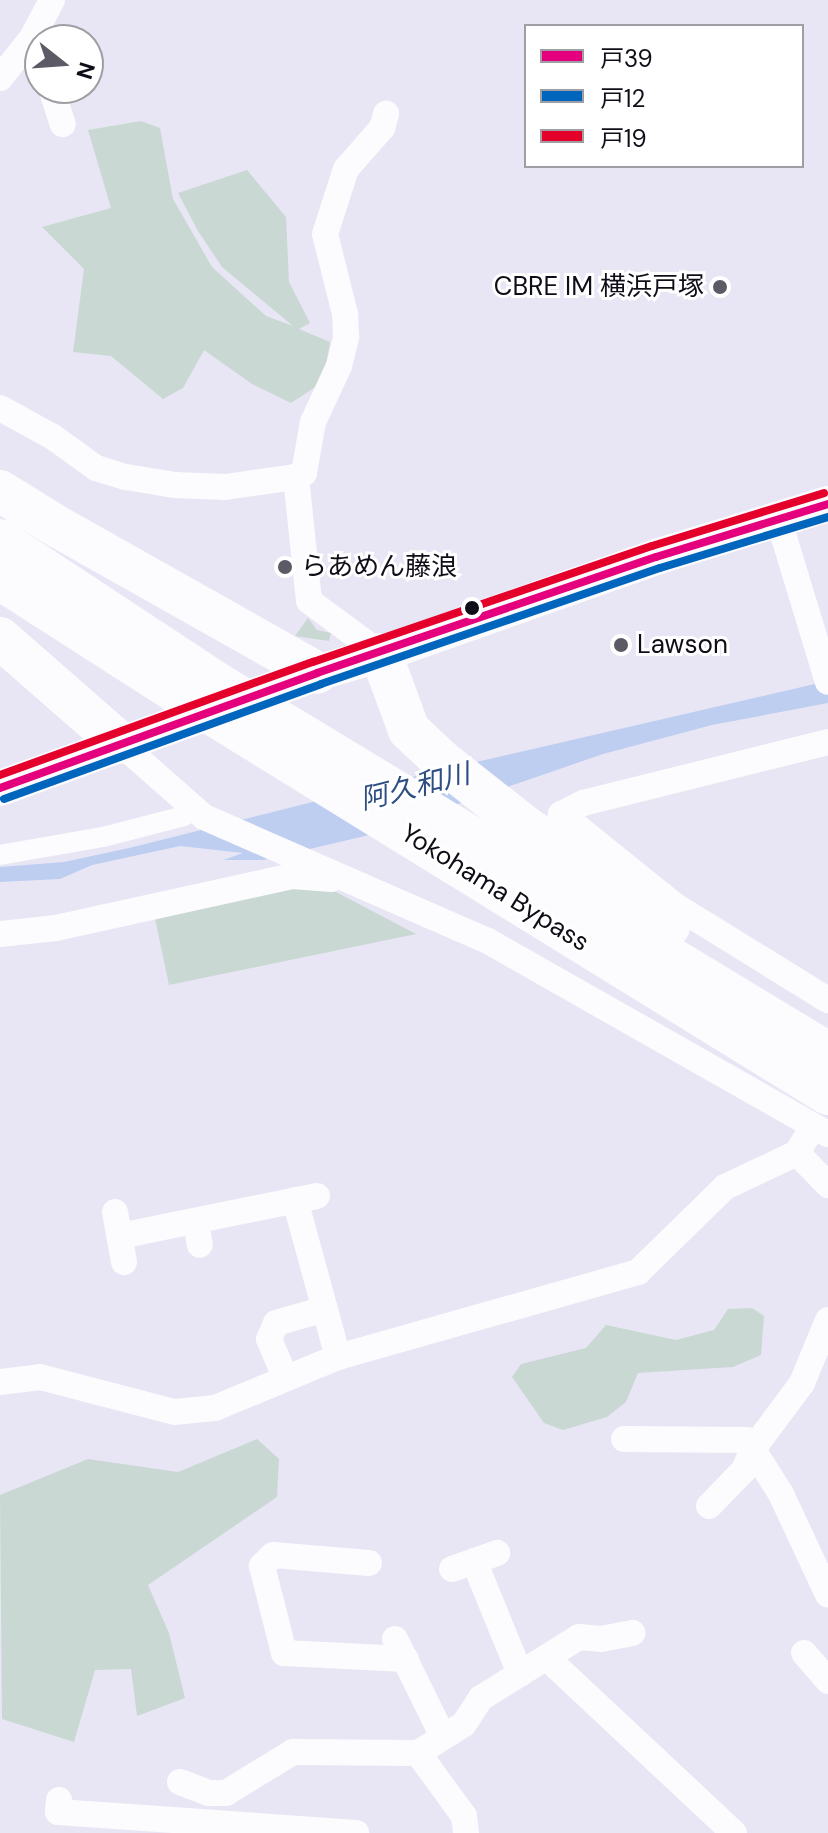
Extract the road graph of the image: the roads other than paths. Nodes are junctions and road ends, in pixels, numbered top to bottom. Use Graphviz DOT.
graph roads {
  1 [pos="44,3"];
  2 [pos="40,24"];
  3 [pos="24,57"];
  4 [pos="0,78"];
  5 [pos="56,104"];
  6 [pos="386,114"];
  7 [pos="63,124"];
  8 [pos="0,408"];
  9 [pos="296,477"];
  10 [pos="0,491"];
  11 [pos="828,504"];
  12 [pos="779,521"];
  13 [pos="0,540"];
  14 [pos="0,579"];
  15 [pos="0,638"];
  16 [pos="381,654"];
  17 [pos="317,673"];
  18 [pos="827,679"];
  19 [pos="198,689"];
  20 [pos="828,742"];
  21 [pos="120,743"];
  22 [pos="0,788"];
  23 [pos="194,816"];
  24 [pos="452,844"];
  25 [pos="0,855"];
  26 [pos="348,880"];
  27 [pos="0,934"];
  28 [pos="828,1000"];
  29 [pos="828,1047"];
  30 [pos="828,1053"];
  31 [pos="823,1118"];
  32 [pos="797,1153"];
  33 [pos="828,1185"];
  34 [pos="120,1237"];
  35 [pos="325,1309"];
  36 [pos="828,1320"];
  37 [pos="338,1357"];
  38 [pos="285,1377"];
  39 [pos="0,1382"];
  40 [pos="624,1439"];
  41 [pos="753,1449"];
  42 [pos="709,1506"];
  43 [pos="475,1561"];
  44 [pos="354,1569"];
  45 [pos="828,1595"];
  46 [pos="632,1633"];
  47 [pos="804,1653"];
  48 [pos="547,1658"];
  49 [pos="520,1674"];
  50 [pos="828,1681"];
  51 [pos="442,1735"];
  52 [pos="418,1753"];
  53 [pos="180,1782"];
  54 [pos="58,1815"];
  55 [pos="177,1827"];
  56 [pos="294,1831"];
  57 [pos="356,1833"];
  58 [pos="466,1833"];
  59 [pos="734,1833"];
  1 -- 2 [label="street"];
  3 -- 4 [label="street"];
  5 -- 7 [label="street"];
  6 -- 9 [label="street"];
  8 -- 9 [label="street"];
  9 -- 16 [label="street"];
  10 -- 17 [label="highway"];
  11 -- 12 [label="main road"];
  12 -- 16 [label="main road"];
  12 -- 18 [label="street"];
  13 -- 19 [label="highway, Yokohama Bypass"];
  14 -- 19 [label="highway, Yokohama Bypass"];
  15 -- 21 [label="highway"];
  16 -- 17 [label="main road"];
  16 -- 29 [label="highway"];
  17 -- 21 [label="main road"];
  19 -- 24 [label="highway, Yokohama Bypass"];
  20 -- 28 [label="street"];
  21 -- 22 [label="main road"];
  21 -- 23 [label="street"];
  23 -- 25 [label="street"];
  23 -- 26 [label="street"];
  24 -- 30 [label="highway, Yokohama Bypass"];
  24 -- 31 [label="highway, Yokohama Bypass"];
  26 -- 27 [label="street"];
  26 -- 31 [label="street"];
  31 -- 32 [label="street"];
  32 -- 33 [label="street"];
  32 -- 37 [label="street"];
  34 -- 35 [label="street"];
  35 -- 37 [label="street"];
  35 -- 38 [label="street"];
  36 -- 41 [label="street"];
  37 -- 38 [label="street"];
  38 -- 39 [label="street"];
  40 -- 41 [label="street"];
  41 -- 42 [label="street"];
  41 -- 45 [label="street"];
  43 -- 49 [label="street"];
  44 -- 51 [label="street"];
  46 -- 48 [label="street"];
  47 -- 50 [label="street"];
  48 -- 49 [label="street"];
  48 -- 59 [label="street"];
  49 -- 51 [label="street"];
  51 -- 52 [label="street"];
  52 -- 53 [label="street"];
  52 -- 58 [label="street"];
  54 -- 55 [label="street"];
  55 -- 56 [label="street"];
  56 -- 57 [label="street"];
}
